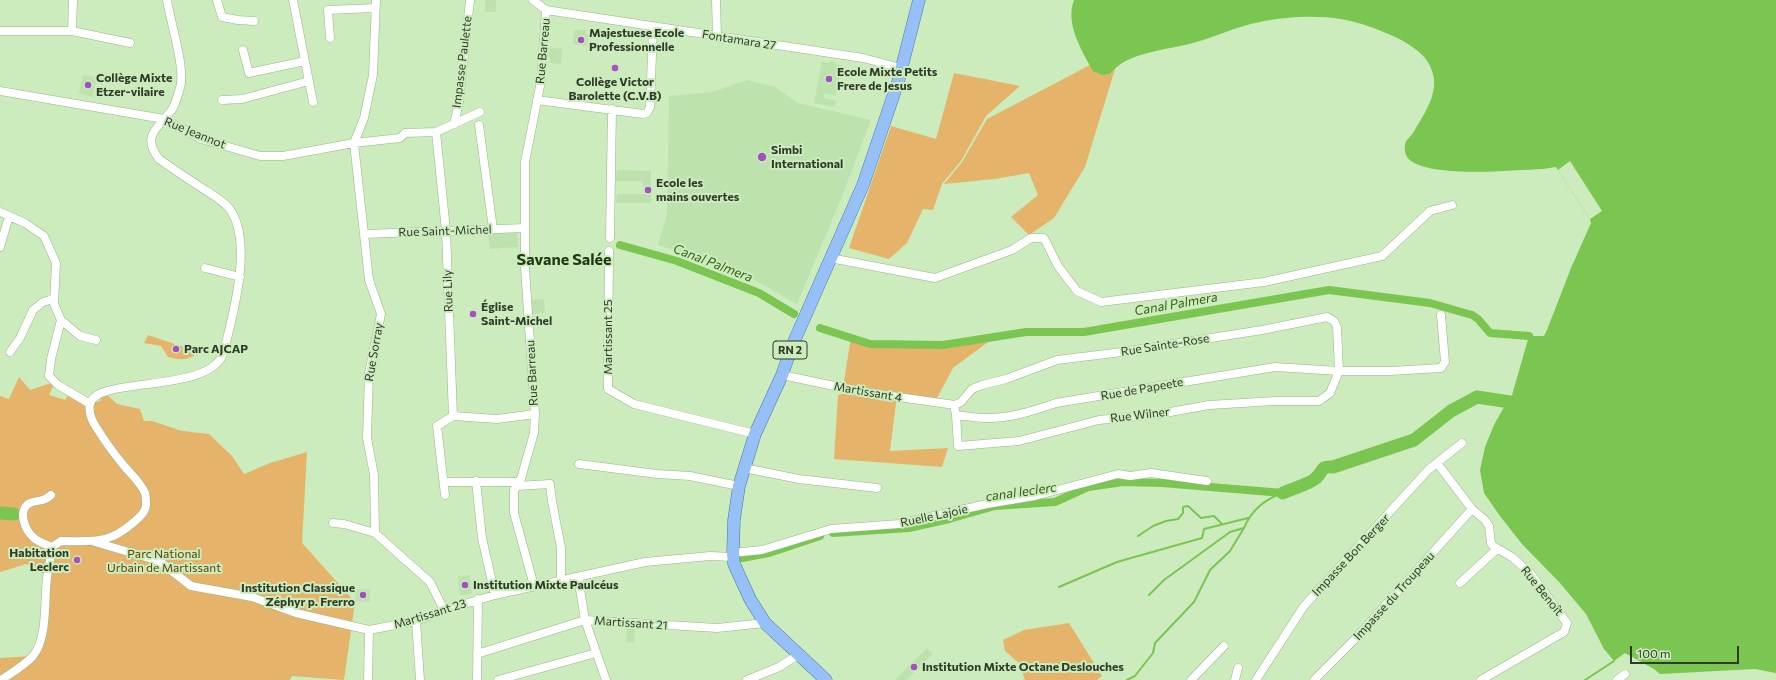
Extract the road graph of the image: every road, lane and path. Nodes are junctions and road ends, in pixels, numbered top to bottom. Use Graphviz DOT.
graph roads {
  1 [pos="73,0"];
  2 [pos="167,0"];
  3 [pos="217,0"];
  4 [pos="293,0"];
  5 [pos="470,0"];
  6 [pos="533,0"];
  7 [pos="716,0"];
  8 [pos="919,0"];
  9 [pos="376,4"];
  10 [pos="546,10"];
  11 [pos="254,21"];
  12 [pos="652,27"];
  13 [pos="0,31"];
  14 [pos="72,31"];
  15 [pos="717,37"];
  16 [pos="330,38"];
  17 [pos="130,43"];
  18 [pos="243,50"];
  19 [pos="305,61"];
  20 [pos="901,68"];
  21 [pos="309,80"];
  22 [pos="0,91"];
  23 [pos="222,100"];
  24 [pos="538,100"];
  25 [pos="313,102"];
  26 [pos="612,109"];
  27 [pos="480,112"];
  28 [pos="164,120"];
  29 [pos="454,124"];
  30 [pos="479,125"];
  31 [pos="436,132"];
  32 [pos="354,143"];
  33 [pos="1452,205"];
  34 [pos="0,212"];
  35 [pos="9,216"];
  36 [pos="525,228"];
  37 [pos="492,229"];
  38 [pos="446,231"];
  39 [pos="365,234"];
  40 [pos="610,238"];
  41 [pos="0,247"];
  42 [pos="609,251"];
  43 [pos="830,258"];
  44 [pos="204,268"];
  45 [pos="240,277"];
  46 [pos="54,298"];
  47 [pos="1441,315"];
  48 [pos="61,320"];
  49 [pos="96,340"];
  50 [pos="10,352"];
  51 [pos="1339,371"];
  52 [pos="782,375"];
  53 [pos="90,404"];
  54 [pos="955,406"];
  55 [pos="535,414"];
  56 [pos="956,415"];
  57 [pos="453,416"];
  58 [pos="755,434"];
  59 [pos="1462,443"];
  60 [pos="1437,463"];
  61 [pos="579,464"];
  62 [pos="744,468"];
  63 [pos="476,481"];
  64 [pos="1207,481"];
  65 [pos="444,482"];
  66 [pos="518,484"];
  67 [pos="740,486"];
  68 [pos="877,488"];
  69 [pos="51,495"];
  70 [pos="445,495"];
  71 [pos="1472,509"];
  72 [pos="333,523"];
  73 [pos="375,533"];
  74 [pos="92,541"];
  75 [pos="52,547"];
  76 [pos="1497,549"];
  77 [pos="733,555"];
  78 [pos="578,577"];
  79 [pos="562,581"];
  80 [pos="1460,583"];
  81 [pos="534,586"];
  82 [pos="495,595"];
  83 [pos="478,600"];
  84 [pos="444,610"];
  85 [pos="585,620"];
  86 [pos="416,621"];
  87 [pos="765,623"];
  88 [pos="370,630"];
  89 [pos="1224,646"];
  90 [pos="596,653"];
  91 [pos="477,654"];
  92 [pos="798,655"];
  93 [pos="1238,668"];
  94 [pos="1625,674"];
  95 [pos="1,680"];
  96 [pos="368,680"];
  97 [pos="420,680"];
  98 [pos="477,680"];
  99 [pos="498,680"];
  100 [pos="606,680"];
  101 [pos="747,680"];
  102 [pos="826,680"];
  103 [pos="1191,680"];
  104 [pos="1235,680"];
  105 [pos="1256,680"];
  106 [pos="1314,680"];
  107 [pos="1480,680"];
  108 [pos="1617,680"];
  1 -- 14 [label="street"];
  2 -- 28 [label="street"];
  3 -- 11 [label="street"];
  4 -- 19 [label="street"];
  5 -- 29 [label="street, Impasse Paulette"];
  6 -- 10 [label="street, Fontamara 27"];
  7 -- 15 [label="street"];
  8 -- 20 [label="main road, RN 2"];
  9 -- 16 [label="street"];
  9 -- 32 [label="street, Rue Sorray"];
  10 -- 12 [label="street, Fontamara 27"];
  10 -- 24 [label="street, Rue Barreau"];
  12 -- 15 [label="street, Fontamara 27"];
  12 -- 26 [label="street"];
  13 -- 14 [label="street"];
  14 -- 17 [label="street"];
  15 -- 20 [label="street, Fontamara 27"];
  18 -- 19 [label="street"];
  19 -- 21 [label="street"];
  20 -- 43 [label="main road, RN 2"];
  21 -- 23 [label="street"];
  21 -- 25 [label="street"];
  22 -- 28 [label="street, Rue Jeannot"];
  24 -- 26 [label="street"];
  24 -- 36 [label="street, Rue Barreau"];
  26 -- 40 [label="street"];
  27 -- 29 [label="street"];
  28 -- 32 [label="street, Rue Jeannot"];
  28 -- 45 [label="street"];
  29 -- 31 [label="street"];
  30 -- 37 [label="street"];
  31 -- 32 [label="street, Rue Jeannot"];
  31 -- 38 [label="street, Rue Lily"];
  32 -- 39 [label="street, Rue Sorray"];
  33 -- 43 [label="street"];
  34 -- 35 [label="street"];
  35 -- 41 [label="street"];
  35 -- 46 [label="street"];
  36 -- 37 [label="street, Rue Saint-Michel"];
  36 -- 55 [label="street, Rue Barreau"];
  37 -- 38 [label="street, Rue Saint-Michel"];
  38 -- 39 [label="street, Rue Saint-Michel"];
  38 -- 57 [label="street, Rue Lily"];
  39 -- 73 [label="street, Rue Sorray"];
  42 -- 58 [label="street, Martissant 25"];
  43 -- 52 [label="main road, RN 2"];
  44 -- 45 [label="street"];
  45 -- 53 [label="street"];
  46 -- 48 [label="street"];
  46 -- 50 [label="street"];
  47 -- 51 [label="street, Rue de Papeete"];
  48 -- 49 [label="street"];
  48 -- 53 [label="street"];
  51 -- 54 [label="street, Rue Sainte-Rose"];
  51 -- 56 [label="street, Rue de Papeete"];
  51 -- 56 [label="street, Rue Wilner"];
  52 -- 54 [label="street, Martissant 4"];
  52 -- 58 [label="main road, RN 2"];
  53 -- 74 [label="street"];
  54 -- 56 [label="street"];
  55 -- 57 [label="street"];
  55 -- 66 [label="street, Rue Barreau"];
  57 -- 65 [label="street"];
  58 -- 62 [label="main road, RN 2"];
  59 -- 60 [label="street, Impasse Bon Berger"];
  60 -- 71 [label="street"];
  60 -- 105 [label="street, Impasse Bon Berger"];
  61 -- 67 [label="street"];
  62 -- 67 [label="main road, RN 2"];
  62 -- 68 [label="street"];
  63 -- 65 [label="street"];
  63 -- 66 [label="street"];
  63 -- 82 [label="street"];
  64 -- 77 [label="street, Ruelle Lajoie"];
  65 -- 70 [label="street"];
  66 -- 79 [label="street"];
  66 -- 81 [label="street, Rue Barreau"];
  67 -- 77 [label="main road, RN 2"];
  69 -- 75 [label="street"];
  71 -- 76 [label="street"];
  71 -- 106 [label="street, Impasse du Troupeau"];
  72 -- 73 [label="street"];
  73 -- 84 [label="street"];
  74 -- 75 [label="street"];
  74 -- 88 [label="street, Martissant 23"];
  75 -- 95 [label="street"];
  76 -- 80 [label="street"];
  76 -- 107 [label="street, Rue Benoît"];
  77 -- 78 [label="street, Martissant 23"];
  77 -- 87 [label="main road, RN 2"];
  78 -- 79 [label="street, Martissant 23"];
  78 -- 85 [label="street"];
  79 -- 81 [label="street, Martissant 23"];
  81 -- 82 [label="street, Martissant 23"];
  82 -- 83 [label="street, Martissant 23"];
  83 -- 84 [label="street, Martissant 23"];
  83 -- 91 [label="street"];
  84 -- 86 [label="street, Martissant 23"];
  85 -- 87 [label="street, Martissant 21"];
  85 -- 90 [label="street"];
  85 -- 91 [label="street, Martissant 21"];
  86 -- 88 [label="street, Martissant 23"];
  86 -- 97 [label="street"];
  87 -- 92 [label="main road, RN 2"];
  88 -- 96 [label="street"];
  89 -- 103 [label="street"];
  90 -- 99 [label="street"];
  90 -- 100 [label="street"];
  91 -- 98 [label="street"];
  92 -- 101 [label="street"];
  92 -- 102 [label="main road, RN 2"];
  93 -- 104 [label="street"];
  94 -- 108 [label="street"];
}
